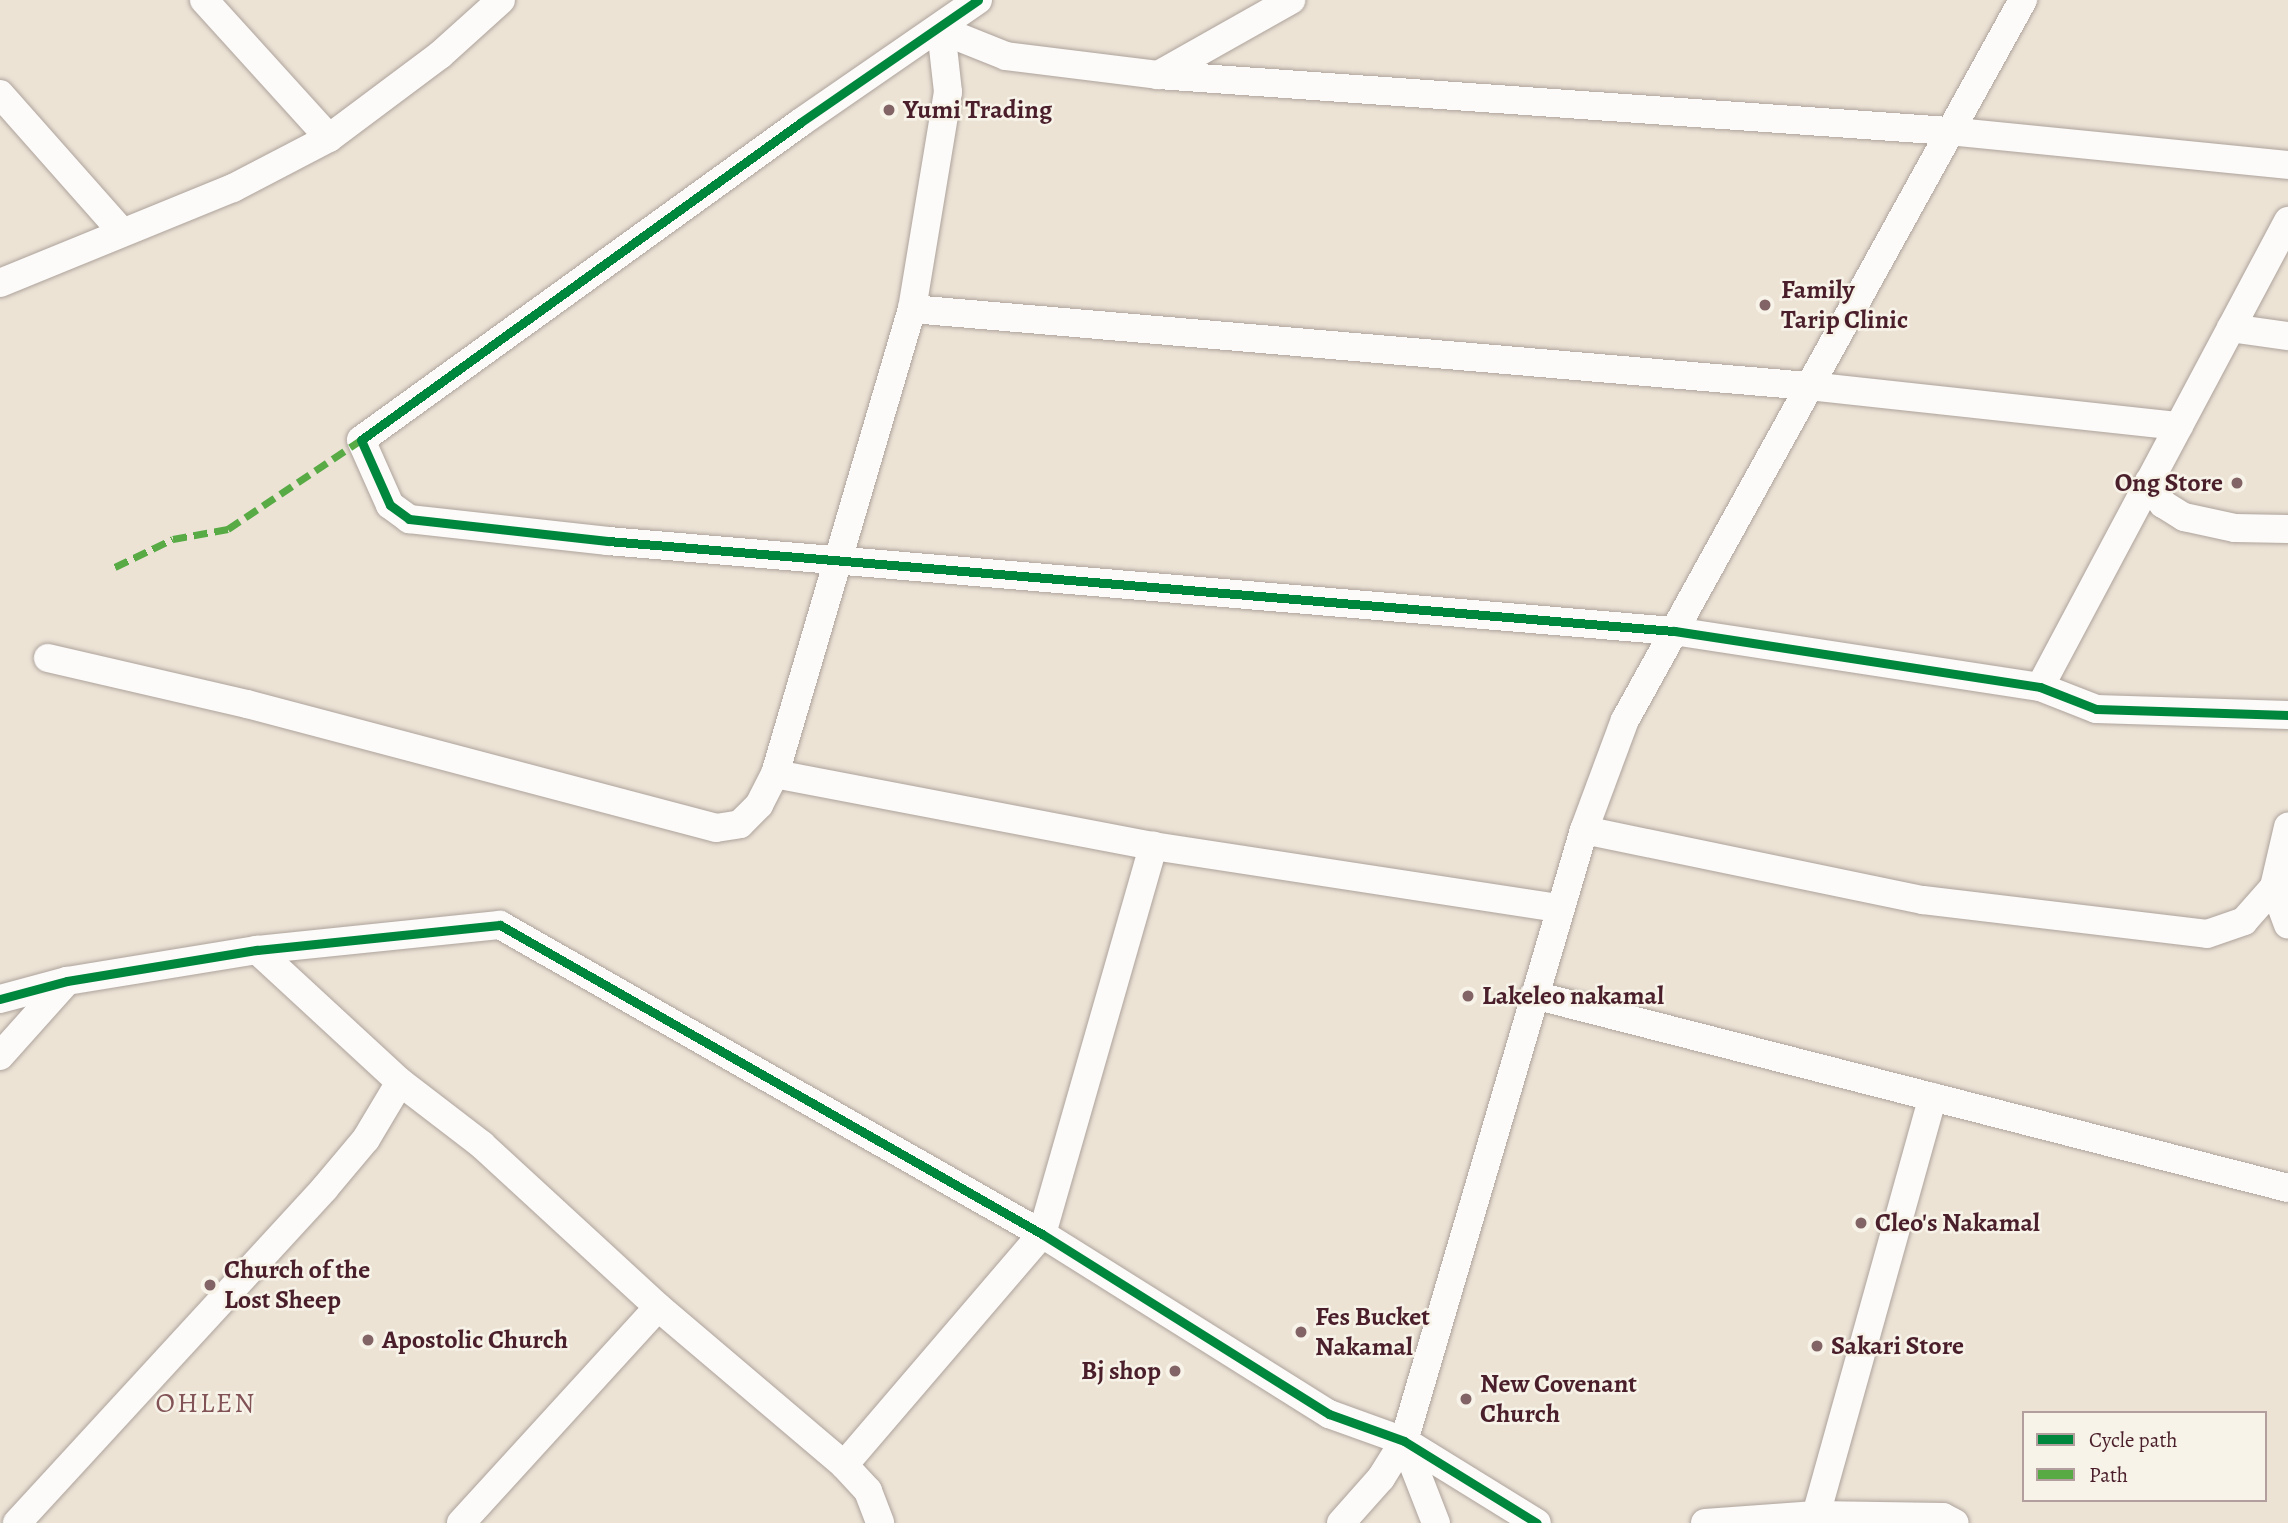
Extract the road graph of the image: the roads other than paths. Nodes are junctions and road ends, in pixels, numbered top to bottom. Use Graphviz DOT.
graph roads {
  1 [pos="204,0"];
  2 [pos="500,0"];
  3 [pos="978,0"];
  4 [pos="1291,0"];
  5 [pos="2023,0"];
  6 [pos="941,30"];
  7 [pos="1158,75"];
  8 [pos="0,93"];
  9 [pos="1948,131"];
  10 [pos="329,138"];
  11 [pos="2288,165"];
  12 [pos="2288,221"];
  13 [pos="121,231"];
  14 [pos="0,283"];
  15 [pos="912,309"];
  16 [pos="2231,328"];
  17 [pos="2288,336"];
  18 [pos="1809,386"];
  19 [pos="2179,426"];
  20 [pos="2149,481"];
  21 [pos="2288,529"];
  22 [pos="836,563"];
  23 [pos="1674,631"];
  24 [pos="48,658"];
  25 [pos="2040,687"];
  26 [pos="2288,715"];
  27 [pos="775,774"];
  28 [pos="2288,827"];
  29 [pos="1584,830"];
  30 [pos="1153,846"];
  31 [pos="2274,887"];
  32 [pos="1560,908"];
  33 [pos="2288,925"];
  34 [pos="257,950"];
  35 [pos="67,981"];
  36 [pos="1534,995"];
  37 [pos="0,999"];
  38 [pos="0,1056"];
  39 [pos="400,1082"];
  40 [pos="1933,1097"];
  41 [pos="2288,1188"];
  42 [pos="1042,1234"];
  43 [pos="658,1307"];
  44 [pos="1404,1441"];
  45 [pos="844,1465"];
  46 [pos="1816,1515"];
  47 [pos="17,1523"];
  48 [pos="461,1523"];
  49 [pos="880,1523"];
  50 [pos="1341,1523"];
  51 [pos="1436,1523"];
  52 [pos="1537,1523"];
  53 [pos="1705,1523"];
  54 [pos="1955,1523"];
  1 -- 10 [label="street"];
  2 -- 10 [label="street"];
  3 -- 6 [label="street"];
  4 -- 7 [label="street"];
  5 -- 9 [label="street"];
  6 -- 7 [label="street"];
  6 -- 15 [label="street"];
  6 -- 22 [label="street"];
  7 -- 9 [label="street"];
  8 -- 13 [label="street"];
  9 -- 11 [label="street"];
  9 -- 18 [label="street"];
  10 -- 13 [label="street"];
  12 -- 16 [label="street"];
  13 -- 14 [label="street"];
  15 -- 18 [label="street"];
  15 -- 22 [label="street"];
  16 -- 17 [label="street"];
  16 -- 19 [label="street"];
  18 -- 19 [label="street"];
  18 -- 23 [label="street"];
  19 -- 20 [label="street"];
  20 -- 21 [label="street"];
  20 -- 25 [label="street"];
  22 -- 23 [label="street"];
  22 -- 27 [label="street"];
  23 -- 25 [label="street"];
  23 -- 29 [label="street"];
  24 -- 27 [label="street"];
  25 -- 26 [label="street"];
  27 -- 30 [label="street"];
  28 -- 31 [label="street"];
  29 -- 31 [label="street"];
  29 -- 32 [label="street"];
  30 -- 32 [label="street"];
  30 -- 42 [label="street"];
  31 -- 33 [label="street"];
  32 -- 36 [label="street"];
  34 -- 35 [label="street"];
  34 -- 39 [label="street"];
  34 -- 42 [label="street"];
  35 -- 37 [label="street"];
  35 -- 38 [label="street"];
  36 -- 40 [label="street"];
  36 -- 44 [label="street"];
  39 -- 43 [label="street"];
  39 -- 47 [label="street"];
  40 -- 41 [label="street"];
  40 -- 46 [label="street"];
  42 -- 44 [label="street"];
  42 -- 45 [label="street"];
  43 -- 45 [label="street"];
  43 -- 48 [label="street"];
  44 -- 50 [label="street"];
  44 -- 51 [label="street"];
  44 -- 52 [label="street"];
  45 -- 49 [label="street"];
  46 -- 53 [label="street"];
  46 -- 54 [label="street"];
}
